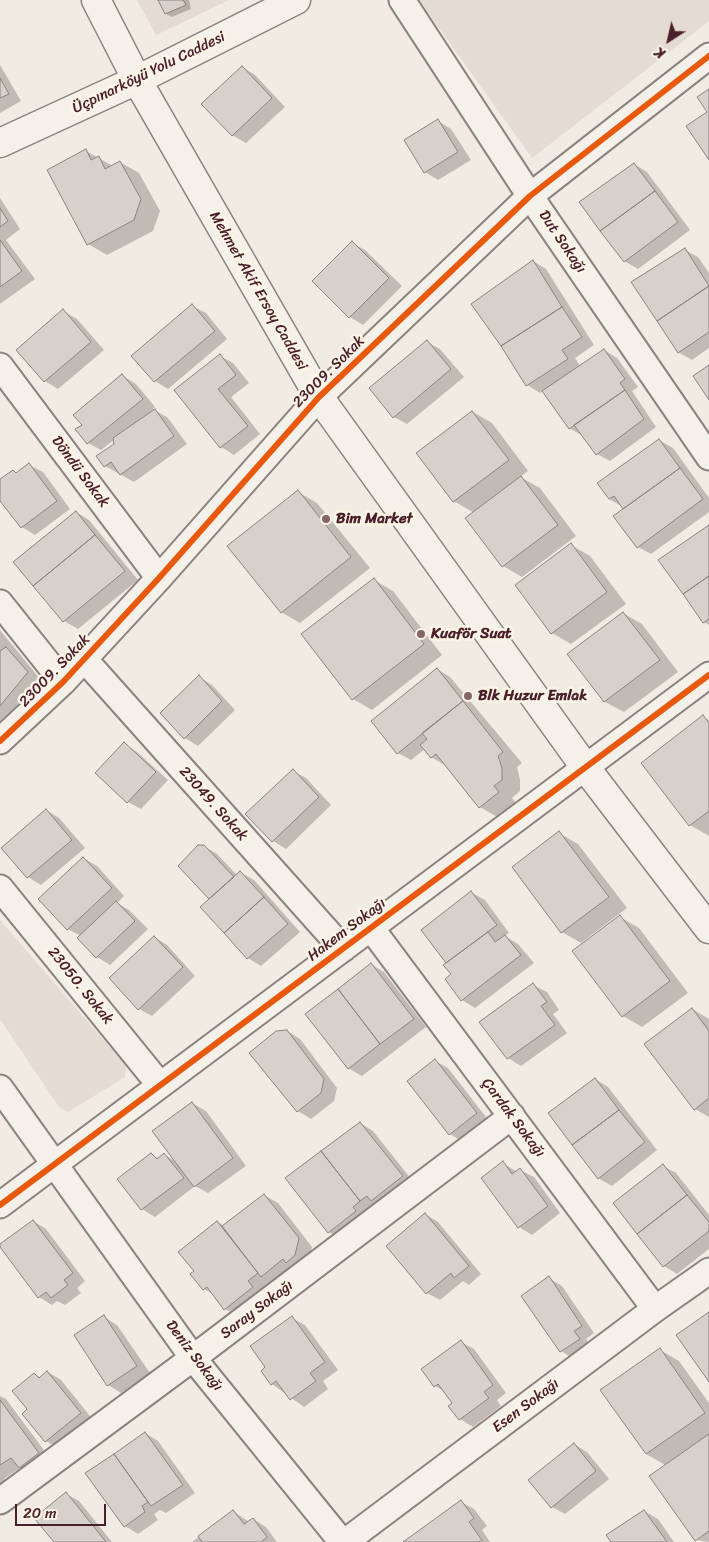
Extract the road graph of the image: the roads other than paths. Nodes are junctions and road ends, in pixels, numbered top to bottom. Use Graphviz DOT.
graph roads {
  1 [pos="96,0"];
  2 [pos="296,0"];
  3 [pos="402,0"];
  4 [pos="709,56"];
  5 [pos="136,80"];
  6 [pos="0,143"];
  7 [pos="530,196"];
  8 [pos="0,366"];
  9 [pos="319,397"];
  10 [pos="709,457"];
  11 [pos="159,578"];
  12 [pos="0,603"];
  13 [pos="84,659"];
  14 [pos="709,675"];
  15 [pos="63,682"];
  16 [pos="0,741"];
  17 [pos="585,767"];
  18 [pos="0,888"];
  19 [pos="371,928"];
  20 [pos="709,929"];
  21 [pos="343,949"];
  22 [pos="160,1085"];
  23 [pos="0,1088"];
  24 [pos="512,1116"];
  25 [pos="53,1165"];
  26 [pos="0,1205"];
  27 [pos="709,1271"];
  28 [pos="656,1309"];
  29 [pos="193,1358"];
  30 [pos="0,1501"];
  31 [pos="343,1542"];
  1 -- 5 [label="main road, Mehmet Akif Ersoy Caddesi"];
  2 -- 5 [label="main road, Üçpınarköyü Yolu Caddesi"];
  3 -- 7 [label="street, Dut Sokağı"];
  4 -- 7 [label="street, 23009. Sokak"];
  5 -- 6 [label="main road, Üçpınarköyü Yolu Caddesi"];
  5 -- 9 [label="main road, Mehmet Akif Ersoy Caddesi"];
  7 -- 9 [label="street, 23009. Sokak"];
  7 -- 10 [label="street, Dut Sokağı"];
  8 -- 11 [label="street, Döndü Sokak"];
  9 -- 11 [label="street, 23009. Sokak"];
  9 -- 17 [label="main road, Mehmet Akif Ersoy Caddesi"];
  11 -- 13 [label="street, 23009. Sokak"];
  12 -- 15 [label="street"];
  13 -- 15 [label="street, 23009. Sokak"];
  13 -- 21 [label="street, 23049. Sokak"];
  14 -- 17 [label="street, Hakem Sokağı"];
  15 -- 16 [label="street, 23009. Sokak"];
  17 -- 19 [label="street, Hakem Sokağı"];
  17 -- 20 [label="main road, Mehmet Akif Ersoy Caddesi"];
  18 -- 22 [label="street, 23050. Sokak"];
  19 -- 21 [label="street, Hakem Sokağı"];
  19 -- 24 [label="street, Çardak Sokağı"];
  21 -- 22 [label="street, Hakem Sokağı"];
  22 -- 25 [label="street, Hakem Sokağı"];
  23 -- 25 [label="street, Deniz Sokağı"];
  24 -- 28 [label="street, Çardak Sokağı"];
  24 -- 29 [label="street, Saray Sokağı"];
  25 -- 26 [label="street, Hakem Sokağı"];
  25 -- 29 [label="street, Deniz Sokağı"];
  27 -- 28 [label="street, Esen Sokağı"];
  28 -- 31 [label="street, Esen Sokağı"];
  29 -- 30 [label="street, Saray Sokağı"];
  29 -- 31 [label="street, Deniz Sokağı"];
}
